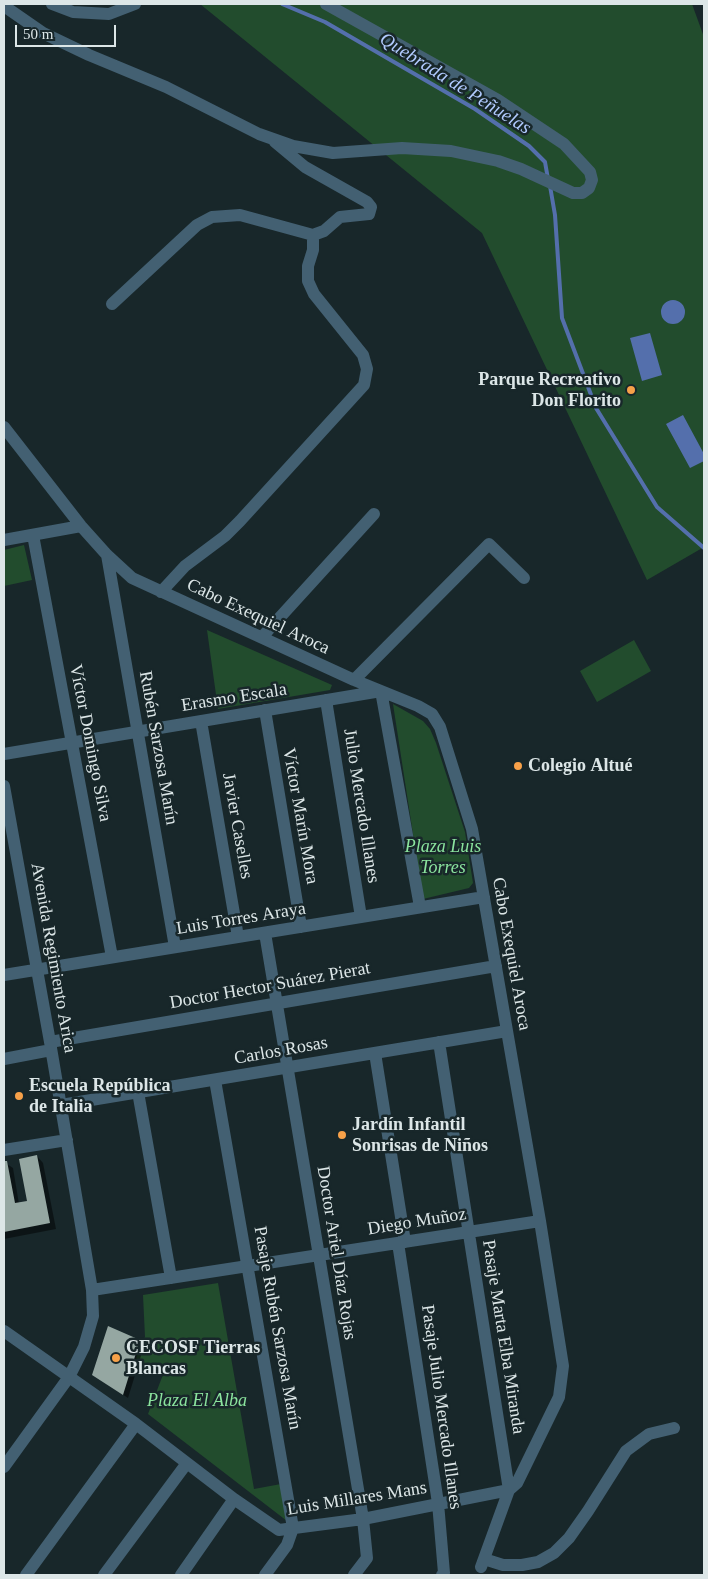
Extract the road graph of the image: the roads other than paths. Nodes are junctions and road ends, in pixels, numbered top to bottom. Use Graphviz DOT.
graph roads {
  1 [pos="52,4"];
  2 [pos="135,4"];
  3 [pos="326,4"];
  4 [pos="4,6"];
  5 [pos="274,140"];
  6 [pos="313,235"];
  7 [pos="112,304"];
  8 [pos="4,427"];
  9 [pos="374,514"];
  10 [pos="81,526"];
  11 [pos="33,535"];
  12 [pos="4,540"];
  13 [pos="107,555"];
  14 [pos="524,578"];
  15 [pos="161,592"];
  16 [pos="262,637"];
  17 [pos="354,680"];
  18 [pos="381,691"];
  19 [pos="326,700"];
  20 [pos="264,710"];
  21 [pos="201,721"];
  22 [pos="138,732"];
  23 [pos="72,742"];
  24 [pos="4,754"];
  25 [pos="4,786"];
  26 [pos="484,897"];
  27 [pos="420,908"];
  28 [pos="361,917"];
  29 [pos="301,927"];
  30 [pos="265,933"];
  31 [pos="238,937"];
  32 [pos="175,947"];
  33 [pos="112,957"];
  34 [pos="496,966"];
  35 [pos="38,970"];
  36 [pos="4,975"];
  37 [pos="277,1003"];
  38 [pos="507,1031"];
  39 [pos="439,1042"];
  40 [pos="51,1046"];
  41 [pos="375,1053"];
  42 [pos="4,1059"];
  43 [pos="288,1067"];
  44 [pos="215,1080"];
  45 [pos="138,1092"];
  46 [pos="61,1105"];
  47 [pos="66,1140"];
  48 [pos="4,1150"];
  49 [pos="540,1221"];
  50 [pos="470,1232"];
  51 [pos="402,1242"];
  52 [pos="319,1255"];
  53 [pos="249,1266"];
  54 [pos="171,1278"];
  55 [pos="92,1290"];
  56 [pos="4,1331"];
  57 [pos="69,1377"];
  58 [pos="136,1424"];
  59 [pos="674,1428"];
  60 [pos="187,1463"];
  61 [pos="4,1467"];
  62 [pos="509,1490"];
  63 [pos="234,1499"];
  64 [pos="438,1503"];
  65 [pos="363,1519"];
  66 [pos="293,1528"];
  67 [pos="26,1575"];
  68 [pos="104,1575"];
  69 [pos="181,1575"];
  70 [pos="265,1575"];
  71 [pos="354,1575"];
  72 [pos="442,1575"];
  1 -- 2 [label="street"];
  3 -- 5 [label="street"];
  4 -- 5 [label="street"];
  5 -- 6 [label="street"];
  6 -- 7 [label="street"];
  6 -- 15 [label="street"];
  8 -- 10 [label="street, Cabo Exequiel Aroca"];
  9 -- 16 [label="street"];
  10 -- 11 [label="street"];
  10 -- 13 [label="street, Cabo Exequiel Aroca"];
  11 -- 12 [label="street"];
  11 -- 23 [label="street, Víctor Domingo Silva"];
  13 -- 15 [label="street, Cabo Exequiel Aroca"];
  13 -- 22 [label="street, Rubén Sarzosa Marín"];
  14 -- 17 [label="street"];
  15 -- 16 [label="street, Cabo Exequiel Aroca"];
  16 -- 17 [label="street, Cabo Exequiel Aroca"];
  17 -- 18 [label="street, Cabo Exequiel Aroca"];
  18 -- 19 [label="street, Erasmo Escala"];
  18 -- 26 [label="street, Cabo Exequiel Aroca"];
  18 -- 27 [label="street"];
  19 -- 20 [label="street, Erasmo Escala"];
  19 -- 28 [label="street, Julio Mercado Illanes"];
  20 -- 21 [label="street, Erasmo Escala"];
  20 -- 29 [label="street, Víctor Marín Mora"];
  21 -- 22 [label="street, Erasmo Escala"];
  21 -- 31 [label="street, Javier Caselles"];
  22 -- 23 [label="street, Erasmo Escala"];
  22 -- 32 [label="street, Rubén Sarzosa Marín"];
  23 -- 24 [label="street, Erasmo Escala"];
  23 -- 33 [label="street, Víctor Domingo Silva"];
  25 -- 35 [label="street, Avenida Regimiento Arica"];
  26 -- 27 [label="street, Luis Torres Araya"];
  26 -- 34 [label="street, Cabo Exequiel Aroca"];
  27 -- 28 [label="street, Luis Torres Araya"];
  28 -- 29 [label="street, Luis Torres Araya"];
  29 -- 30 [label="street, Luis Torres Araya"];
  30 -- 31 [label="street, Luis Torres Araya"];
  30 -- 37 [label="street, Doctor Ariel Díaz Rojas"];
  31 -- 32 [label="street, Luis Torres Araya"];
  32 -- 33 [label="street, Luis Torres Araya"];
  33 -- 35 [label="street, Luis Torres Araya"];
  34 -- 37 [label="street, Doctor Hector Suárez Pierat"];
  34 -- 38 [label="street, Cabo Exequiel Aroca"];
  35 -- 36 [label="street, Luis Torres Araya"];
  35 -- 40 [label="street, Avenida Regimiento Arica"];
  37 -- 40 [label="street, Doctor Hector Suárez Pierat"];
  37 -- 43 [label="street, Doctor Ariel Díaz Rojas"];
  38 -- 39 [label="street, Carlos Rosas"];
  38 -- 49 [label="street, Cabo Exequiel Aroca"];
  39 -- 41 [label="street, Carlos Rosas"];
  39 -- 50 [label="street, Pasaje Marta Elba Miranda"];
  40 -- 42 [label="street, Doctor Hector Suárez Pierat"];
  40 -- 46 [label="street, Avenida Regimiento Arica"];
  41 -- 43 [label="street, Carlos Rosas"];
  41 -- 51 [label="street, Pasaje Julio Mercado Illanes"];
  43 -- 44 [label="street, Carlos Rosas"];
  43 -- 52 [label="street, Doctor Ariel Díaz Rojas"];
  44 -- 45 [label="street, Carlos Rosas"];
  44 -- 53 [label="street, Pasaje Rubén Sarzosa Marín"];
  45 -- 46 [label="street, Carlos Rosas"];
  45 -- 54 [label="street"];
  46 -- 47 [label="street, Avenida Regimiento Arica"];
  47 -- 48 [label="street"];
  47 -- 55 [label="street, Avenida Regimiento Arica"];
  49 -- 50 [label="street, Diego Muñoz"];
  49 -- 62 [label="street, Cabo Exequiel Aroca"];
  50 -- 51 [label="street, Diego Muñoz"];
  50 -- 62 [label="street, Pasaje Marta Elba Miranda"];
  51 -- 52 [label="street, Diego Muñoz"];
  51 -- 64 [label="street, Pasaje Julio Mercado Illanes"];
  52 -- 53 [label="street, Diego Muñoz"];
  52 -- 65 [label="street, Doctor Ariel Díaz Rojas"];
  53 -- 54 [label="street, Diego Muñoz"];
  53 -- 66 [label="street, Pasaje Rubén Sarzosa Marín"];
  54 -- 55 [label="street, Diego Muñoz"];
  55 -- 57 [label="street, Avenida Regimiento Arica"];
  56 -- 57 [label="street, Luis Millares Mans"];
  57 -- 58 [label="street, Luis Millares Mans"];
  57 -- 61 [label="street, Avenida Regimiento Arica"];
  58 -- 60 [label="street, Luis Millares Mans"];
  58 -- 67 [label="street"];
  59 -- 62 [label="street"];
  60 -- 63 [label="street, Luis Millares Mans"];
  60 -- 68 [label="street"];
  62 -- 64 [label="street, Luis Millares Mans"];
  63 -- 66 [label="street, Luis Millares Mans"];
  63 -- 69 [label="street"];
  64 -- 65 [label="street, Luis Millares Mans"];
  64 -- 72 [label="street, Pasaje Julio Mercado Illanes"];
  65 -- 66 [label="street, Luis Millares Mans"];
  65 -- 71 [label="street, Doctor Ariel Díaz Rojas"];
  66 -- 70 [label="street"];
}
